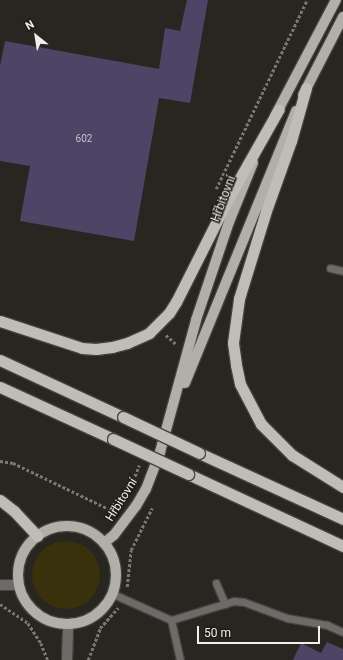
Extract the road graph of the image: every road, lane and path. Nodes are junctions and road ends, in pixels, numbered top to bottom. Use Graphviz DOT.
graph roads {
  1 [pos="307,0"];
  2 [pos="336,0"];
  3 [pos="343,17"];
  4 [pos="284,45"];
  5 [pos="306,88"];
  6 [pos="279,109"];
  7 [pos="330,268"];
  8 [pos="343,271"];
  9 [pos="0,321"];
  10 [pos="0,360"];
  11 [pos="0,387"];
  12 [pos="170,420"];
  13 [pos="343,487"];
  14 [pos="0,500"];
  15 [pos="153,505"];
  16 [pos="343,520"];
  17 [pos="37,536"];
  18 [pos="104,543"];
  19 [pos="343,546"];
  20 [pos="216,583"];
  21 [pos="0,585"];
  22 [pos="18,585"];
  23 [pos="113,594"];
  24 [pos="123,598"];
  25 [pos="0,604"];
  26 [pos="225,604"];
  27 [pos="171,620"];
  28 [pos="68,625"];
  29 [pos="343,632"];
  30 [pos="48,660"];
  31 [pos="67,660"];
  32 [pos="88,660"];
  33 [pos="180,660"];
  1 -- 4 [label="path"];
  2 -- 6 [label="main road, Hřbitovní"];
  3 -- 5 [label="main road, Hřbitovní"];
  5 -- 12 [label="main road, Hřbitovní"];
  5 -- 13 [label="highway"];
  6 -- 9 [label="highway"];
  6 -- 12 [label="main road, Hřbitovní"];
  7 -- 8 [label="lane"];
  10 -- 16 [label="highway, bridge"];
  11 -- 19 [label="highway, bridge"];
  12 -- 18 [label="main road, Hřbitovní"];
  14 -- 17 [label="highway"];
  15 -- 24 [label="path"];
  17 -- 18 [label="main road"];
  17 -- 22 [label="main road"];
  18 -- 23 [label="main road"];
  20 -- 26 [label="lane"];
  21 -- 22 [label="street"];
  22 -- 28 [label="main road"];
  23 -- 24 [label="lane"];
  23 -- 28 [label="main road"];
  24 -- 27 [label="lane"];
  24 -- 32 [label="path"];
  25 -- 30 [label="path"];
  26 -- 27 [label="lane"];
  26 -- 29 [label="lane"];
  27 -- 33 [label="lane"];
  28 -- 31 [label="street"];
}
